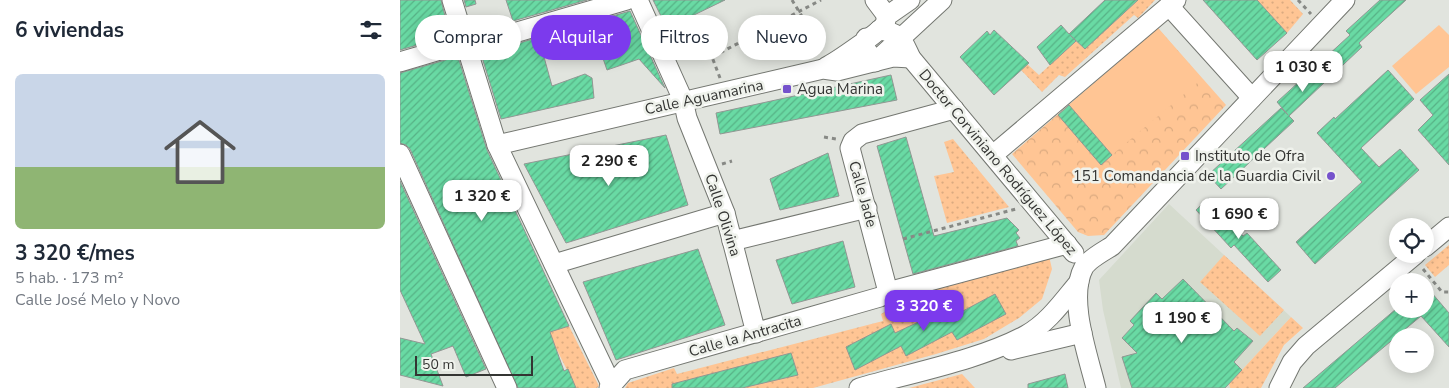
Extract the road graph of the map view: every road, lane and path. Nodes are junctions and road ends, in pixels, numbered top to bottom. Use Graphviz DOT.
graph roads {
  1 [pos="452,0"];
  2 [pos="627,0"];
  3 [pos="638,0"];
  4 [pos="792,0"];
  5 [pos="821,0"];
  6 [pos="875,0"];
  7 [pos="910,0"];
  8 [pos="942,0"];
  9 [pos="1345,0"];
  10 [pos="1173,3"];
  11 [pos="798,12"];
  12 [pos="456,15"];
  13 [pos="877,28"];
  14 [pos="521,31"];
  15 [pos="900,37"];
  16 [pos="415,58"];
  17 [pos="912,58"];
  18 [pos="470,60"];
  19 [pos="400,62"];
  20 [pos="875,62"];
  21 [pos="822,69"];
  22 [pos="727,92"];
  23 [pos="1252,98"];
  24 [pos="683,100"];
  25 [pos="954,109"];
  26 [pos="497,145"];
  27 [pos="400,154"];
  28 [pos="993,155"];
  29 [pos="1034,204"];
  30 [pos="867,208"];
  31 [pos="725,214"];
  32 [pos="1449,227"];
  33 [pos="903,239"];
  34 [pos="1434,239"];
  35 [pos="732,241"];
  36 [pos="1068,246"];
  37 [pos="1112,246"];
  38 [pos="1405,263"];
  39 [pos="1425,263"];
  40 [pos="554,264"];
  41 [pos="1082,273"];
  42 [pos="888,292"];
  43 [pos="1449,292"];
  44 [pos="756,333"];
  45 [pos="1082,333"];
  46 [pos="989,351"];
  47 [pos="610,386"];
  48 [pos="507,388"];
  49 [pos="859,388"];
  50 [pos="1096,388"];
  51 [pos="1279,388"];
  1 -- 12 [label="street"];
  2 -- 14 [label="street"];
  3 -- 24 [label="street, Calle Olivina"];
  4 -- 11 [label="path"];
  5 -- 11 [label="path"];
  6 -- 13 [label="street"];
  7 -- 13 [label="street"];
  8 -- 15 [label="street"];
  9 -- 23 [label="street"];
  10 -- 23 [label="street"];
  10 -- 28 [label="street"];
  11 -- 21 [label="path"];
  11 -- 22 [label="path"];
  13 -- 15 [label="street"];
  13 -- 20 [label="street"];
  13 -- 21 [label="street"];
  15 -- 17 [label="street, Doctor Corviniano Rodríguez López"];
  15 -- 20 [label="street"];
  16 -- 19 [label="street"];
  17 -- 20 [label="street, Calle Aguamarina"];
  17 -- 25 [label="street, Doctor Corviniano Rodríguez López"];
  18 -- 26 [label="street"];
  20 -- 21 [label="street, Calle Aguamarina"];
  21 -- 22 [label="street, Calle Aguamarina"];
  22 -- 24 [label="street, Calle Aguamarina"];
  23 -- 37 [label="street"];
  24 -- 26 [label="street, Calle Aguamarina"];
  24 -- 31 [label="street, Calle Olivina"];
  25 -- 28 [label="street, Doctor Corviniano Rodríguez López"];
  25 -- 30 [label="street, Calle Jade"];
  26 -- 40 [label="street"];
  27 -- 48 [label="street"];
  28 -- 29 [label="street, Doctor Corviniano Rodríguez López"];
  29 -- 33 [label="path"];
  29 -- 36 [label="street, Doctor Corviniano Rodríguez López"];
  30 -- 35 [label="street"];
  30 -- 42 [label="street, Calle Jade"];
  31 -- 35 [label="street, Calle Olivina"];
  31 -- 40 [label="street"];
  32 -- 34 [label="street"];
  35 -- 44 [label="street, Calle Olivina"];
  36 -- 37 [label="street, Calle la Antracita"];
  36 -- 41 [label="street, Doctor Corviniano Rodríguez López"];
  36 -- 42 [label="street, Calle la Antracita"];
  37 -- 41 [label="street"];
  38 -- 51 [label="street"];
  39 -- 43 [label="path"];
  40 -- 47 [label="street"];
  41 -- 45 [label="street"];
  41 -- 46 [label="street"];
  42 -- 44 [label="street, Calle la Antracita"];
  44 -- 47 [label="street, Calle la Antracita"];
  45 -- 46 [label="street"];
  45 -- 50 [label="street"];
  46 -- 49 [label="street"];
}
